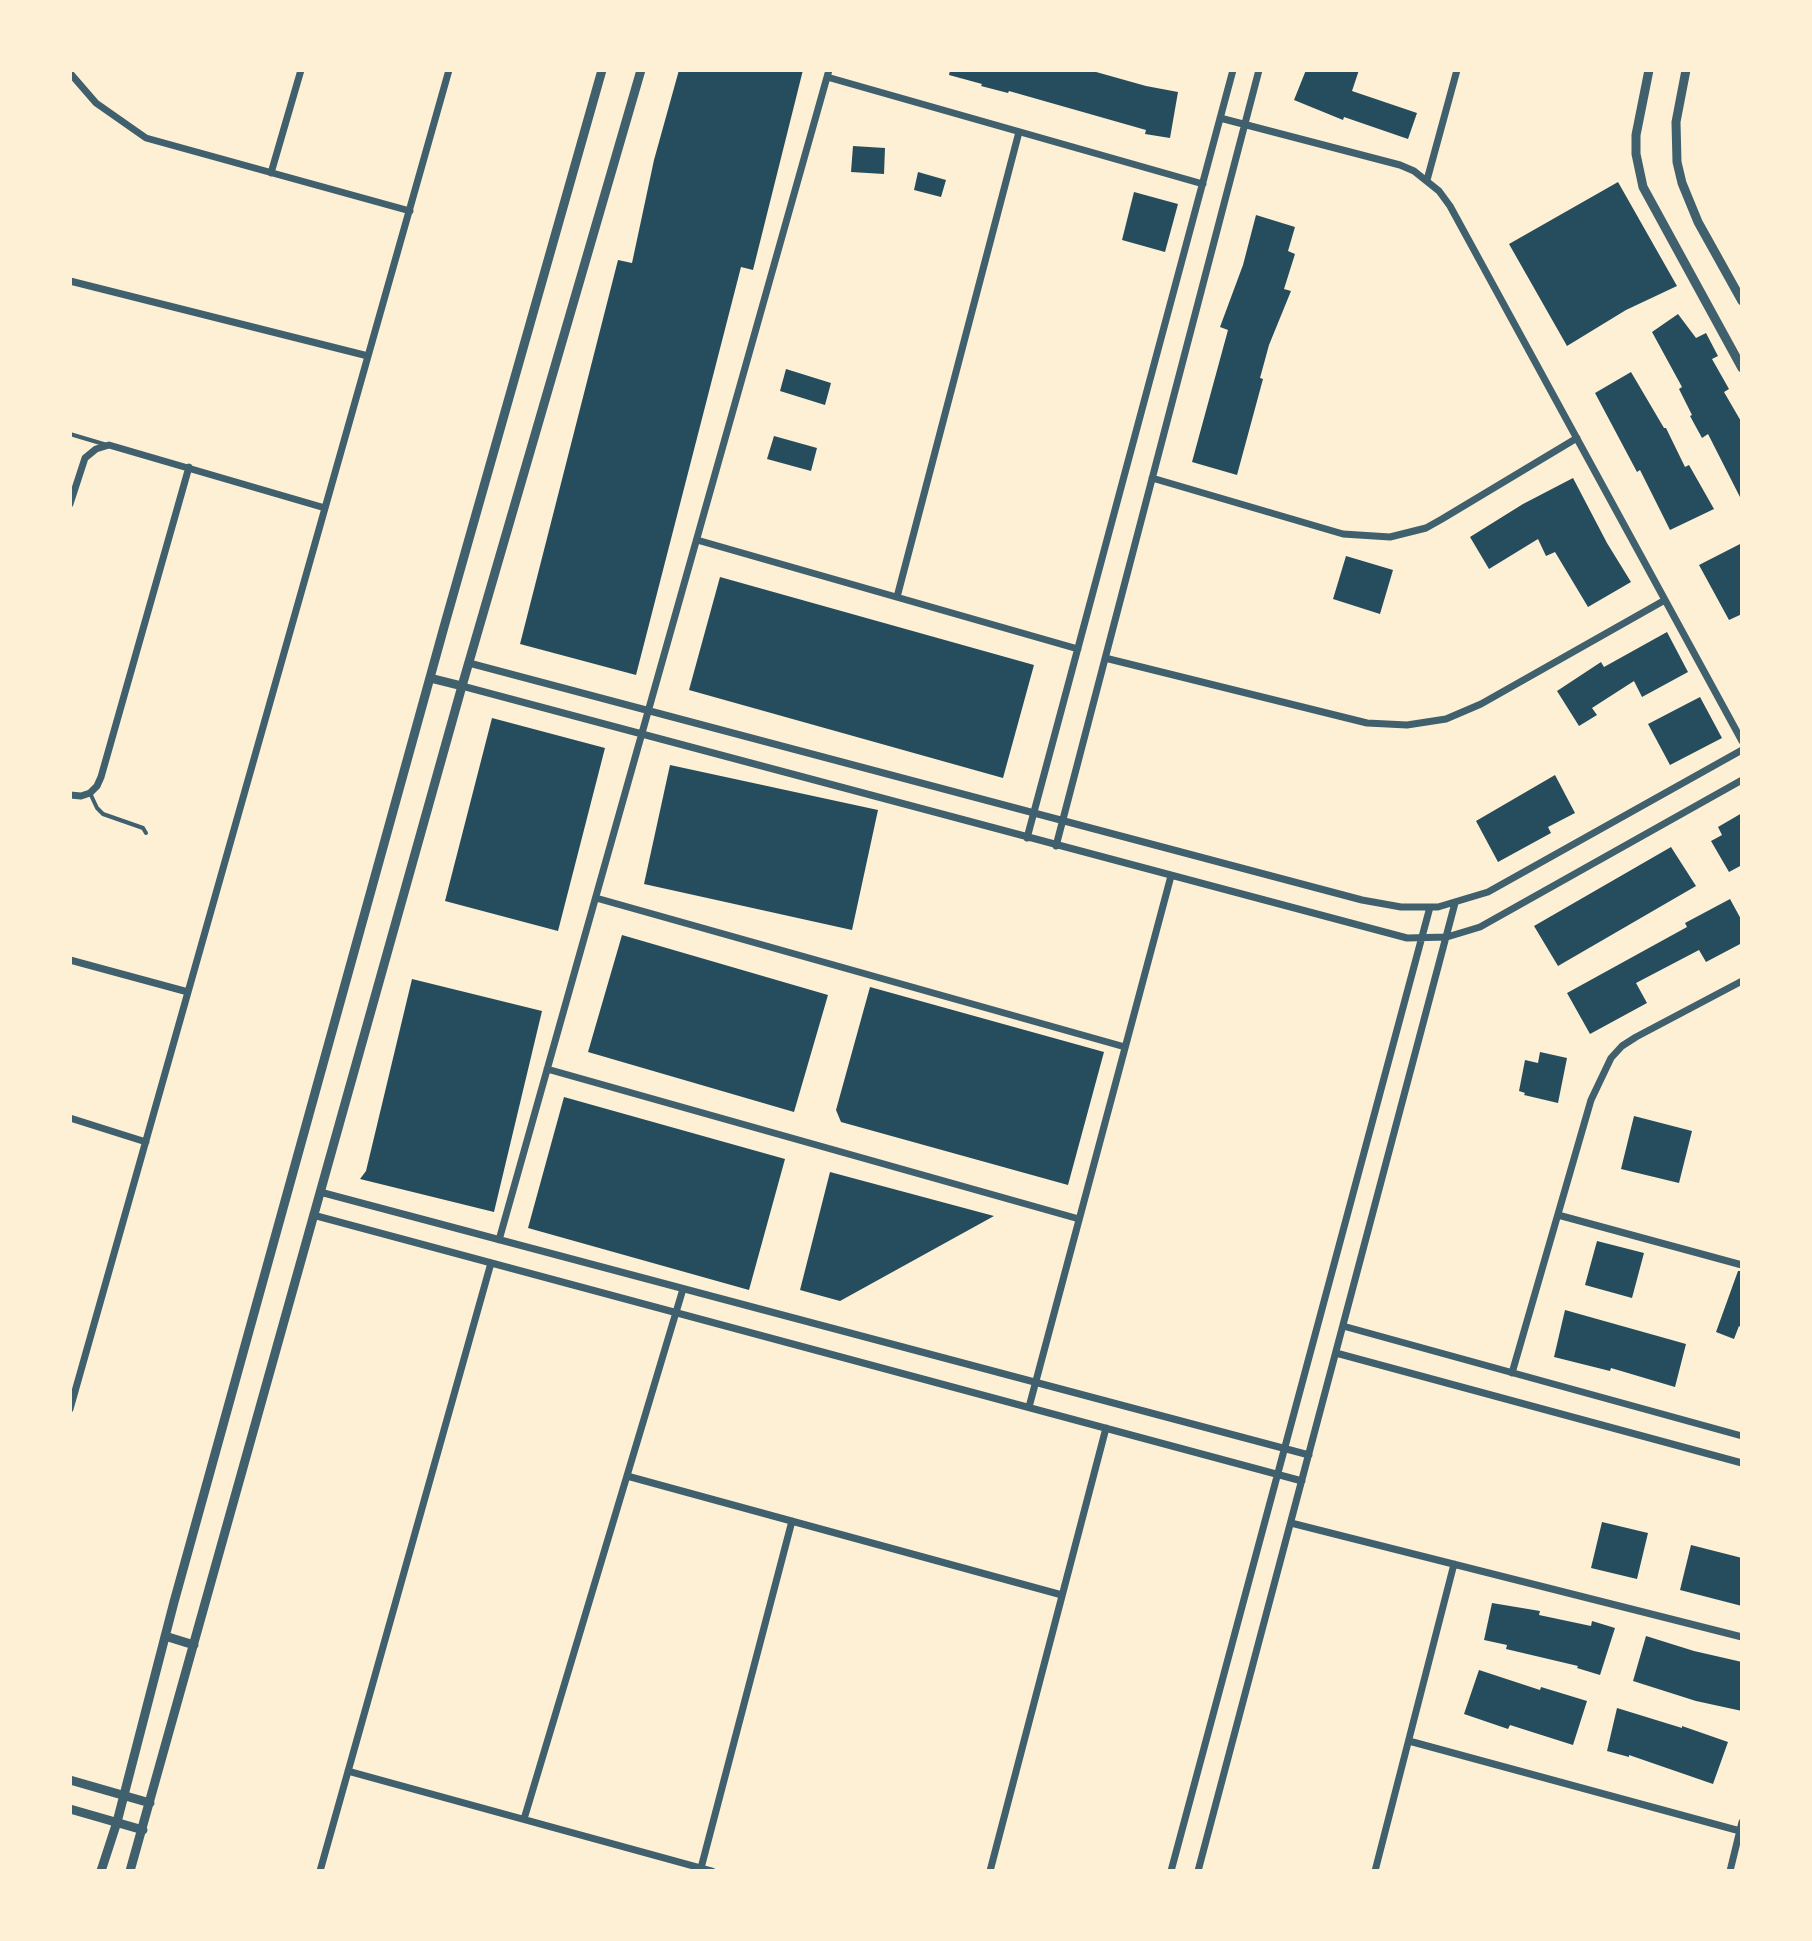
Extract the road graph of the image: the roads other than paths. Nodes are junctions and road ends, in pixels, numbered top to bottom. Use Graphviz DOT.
graph roads {
  1 [pos="301,70"];
  2 [pos="449,70"];
  3 [pos="602,70"];
  4 [pos="641,70"];
  5 [pos="1233,70"];
  6 [pos="1259,70"];
  7 [pos="1457,70"];
  8 [pos="1649,70"];
  9 [pos="1686,70"];
  10 [pos="70,73"];
  11 [pos="828,73"];
  12 [pos="1220,118"];
  13 [pos="1245,124"];
  14 [pos="1019,132"];
  15 [pos="271,173"];
  16 [pos="1427,180"];
  17 [pos="1203,184"];
  18 [pos="410,211"];
  19 [pos="70,281"];
  20 [pos="1742,301"];
  21 [pos="368,356"];
  22 [pos="1742,368"];
  23 [pos="70,434"];
  24 [pos="1577,438"];
  25 [pos="109,445"];
  26 [pos="189,467"];
  27 [pos="1152,478"];
  28 [pos="70,504"];
  29 [pos="325,508"];
  30 [pos="697,540"];
  31 [pos="897,597"];
  32 [pos="1665,600"];
  33 [pos="1078,649"];
  34 [pos="1105,658"];
  35 [pos="469,663"];
  36 [pos="430,678"];
  37 [pos="462,686"];
  38 [pos="649,710"];
  39 [pos="642,735"];
  40 [pos="1742,741"];
  41 [pos="1742,750"];
  42 [pos="1742,780"];
  43 [pos="90,793"];
  44 [pos="70,795"];
  45 [pos="1034,813"];
  46 [pos="1062,820"];
  47 [pos="146,833"];
  48 [pos="1027,838"];
  49 [pos="1056,846"];
  50 [pos="1171,876"];
  51 [pos="596,898"];
  52 [pos="1455,903"];
  53 [pos="1430,907"];
  54 [pos="1447,937"];
  55 [pos="1421,939"];
  56 [pos="70,960"];
  57 [pos="1742,981"];
  58 [pos="188,992"];
  59 [pos="1125,1047"];
  60 [pos="547,1069"];
  61 [pos="70,1118"];
  62 [pos="146,1142"];
  63 [pos="320,1192"];
  64 [pos="313,1215"];
  65 [pos="1558,1215"];
  66 [pos="1079,1219"];
  67 [pos="499,1240"];
  68 [pos="491,1263"];
  69 [pos="1742,1265"];
  70 [pos="683,1289"];
  71 [pos="676,1313"];
  72 [pos="1343,1326"];
  73 [pos="1336,1353"];
  74 [pos="1512,1373"];
  75 [pos="1036,1382"];
  76 [pos="1029,1407"];
  77 [pos="70,1409"];
  78 [pos="1106,1428"];
  79 [pos="1742,1436"];
  80 [pos="1285,1448"];
  81 [pos="1309,1455"];
  82 [pos="1742,1463"];
  83 [pos="1278,1474"];
  84 [pos="627,1476"];
  85 [pos="1302,1481"];
  86 [pos="792,1521"];
  87 [pos="1291,1523"];
  88 [pos="1454,1564"];
  89 [pos="1062,1595"];
  90 [pos="165,1636"];
  91 [pos="1742,1637"];
  92 [pos="194,1645"];
  93 [pos="1409,1741"];
  94 [pos="348,1771"];
  95 [pos="70,1780"];
  96 [pos="123,1796"];
  97 [pos="150,1803"];
  98 [pos="70,1809"];
  99 [pos="524,1819"];
  100 [pos="117,1822"];
  101 [pos="1741,1827"];
  102 [pos="143,1830"];
  103 [pos="701,1868"];
  104 [pos="101,1871"];
  105 [pos="130,1871"];
  106 [pos="320,1871"];
  107 [pos="712,1871"];
  108 [pos="990,1871"];
  109 [pos="1171,1871"];
  110 [pos="1198,1871"];
  111 [pos="1375,1871"];
  112 [pos="1730,1871"];
  1 -- 15 [label="street"];
  2 -- 18 [label="street"];
  3 -- 36 [label="street"];
  4 -- 35 [label="street"];
  5 -- 12 [label="street"];
  6 -- 13 [label="street"];
  7 -- 16 [label="street"];
  8 -- 22 [label="street"];
  9 -- 20 [label="street"];
  10 -- 15 [label="street"];
  11 -- 14 [label="street"];
  11 -- 30 [label="street"];
  12 -- 13 [label="street"];
  12 -- 17 [label="street"];
  13 -- 16 [label="street"];
  13 -- 27 [label="street"];
  14 -- 17 [label="street"];
  14 -- 31 [label="street"];
  15 -- 18 [label="street"];
  16 -- 24 [label="street"];
  17 -- 33 [label="street"];
  18 -- 21 [label="street"];
  19 -- 21 [label="street"];
  21 -- 29 [label="street"];
  23 -- 25 [label="lane"];
  24 -- 27 [label="street"];
  24 -- 32 [label="street"];
  25 -- 26 [label="street"];
  25 -- 28 [label="street"];
  26 -- 29 [label="street"];
  26 -- 43 [label="street"];
  27 -- 34 [label="street"];
  29 -- 58 [label="street"];
  30 -- 31 [label="street"];
  30 -- 38 [label="street"];
  31 -- 33 [label="street"];
  32 -- 34 [label="street"];
  32 -- 40 [label="street"];
  33 -- 45 [label="street"];
  34 -- 46 [label="street"];
  35 -- 37 [label="street"];
  35 -- 38 [label="street"];
  36 -- 37 [label="street"];
  36 -- 90 [label="street"];
  37 -- 39 [label="street"];
  37 -- 63 [label="street"];
  38 -- 39 [label="street"];
  38 -- 45 [label="street"];
  39 -- 48 [label="street"];
  39 -- 51 [label="street"];
  41 -- 52 [label="street"];
  42 -- 54 [label="street"];
  43 -- 44 [label="street"];
  43 -- 47 [label="lane"];
  45 -- 46 [label="street"];
  45 -- 48 [label="street"];
  46 -- 49 [label="street"];
  46 -- 53 [label="street"];
  48 -- 49 [label="street"];
  49 -- 50 [label="street"];
  50 -- 55 [label="street"];
  50 -- 59 [label="street"];
  51 -- 59 [label="street"];
  51 -- 60 [label="street"];
  52 -- 53 [label="street"];
  52 -- 54 [label="street"];
  53 -- 55 [label="street"];
  54 -- 55 [label="street"];
  54 -- 72 [label="street"];
  55 -- 80 [label="street"];
  56 -- 58 [label="street"];
  57 -- 65 [label="street"];
  58 -- 62 [label="street"];
  59 -- 66 [label="street"];
  60 -- 66 [label="street"];
  60 -- 67 [label="street"];
  61 -- 62 [label="street"];
  62 -- 77 [label="street"];
  63 -- 64 [label="street"];
  63 -- 67 [label="street"];
  64 -- 68 [label="street"];
  64 -- 92 [label="street"];
  65 -- 69 [label="street"];
  65 -- 74 [label="street"];
  66 -- 75 [label="street"];
  67 -- 70 [label="street"];
  68 -- 71 [label="street"];
  68 -- 94 [label="street"];
  70 -- 71 [label="street"];
  70 -- 75 [label="street"];
  71 -- 76 [label="street"];
  71 -- 84 [label="street"];
  72 -- 73 [label="street"];
  72 -- 74 [label="street"];
  73 -- 81 [label="street"];
  73 -- 82 [label="street"];
  74 -- 79 [label="street"];
  75 -- 76 [label="street"];
  75 -- 80 [label="street"];
  76 -- 78 [label="street"];
  78 -- 83 [label="street"];
  78 -- 89 [label="street"];
  80 -- 81 [label="street"];
  80 -- 83 [label="street"];
  81 -- 85 [label="street"];
  83 -- 85 [label="street"];
  83 -- 109 [label="street"];
  84 -- 86 [label="street"];
  84 -- 99 [label="street"];
  85 -- 87 [label="street"];
  86 -- 89 [label="street"];
  86 -- 103 [label="street"];
  87 -- 88 [label="street"];
  87 -- 110 [label="street"];
  88 -- 91 [label="street"];
  88 -- 93 [label="street"];
  89 -- 108 [label="street"];
  90 -- 92 [label="street"];
  90 -- 96 [label="street"];
  92 -- 97 [label="street"];
  93 -- 101 [label="street"];
  93 -- 111 [label="street"];
  94 -- 99 [label="street"];
  94 -- 106 [label="street"];
  95 -- 96 [label="street"];
  96 -- 97 [label="street"];
  96 -- 100 [label="street"];
  97 -- 102 [label="street"];
  98 -- 100 [label="street"];
  99 -- 103 [label="street"];
  100 -- 102 [label="street"];
  100 -- 104 [label="street"];
  101 -- 112 [label="street"];
  102 -- 105 [label="street"];
  103 -- 107 [label="street"];
}
